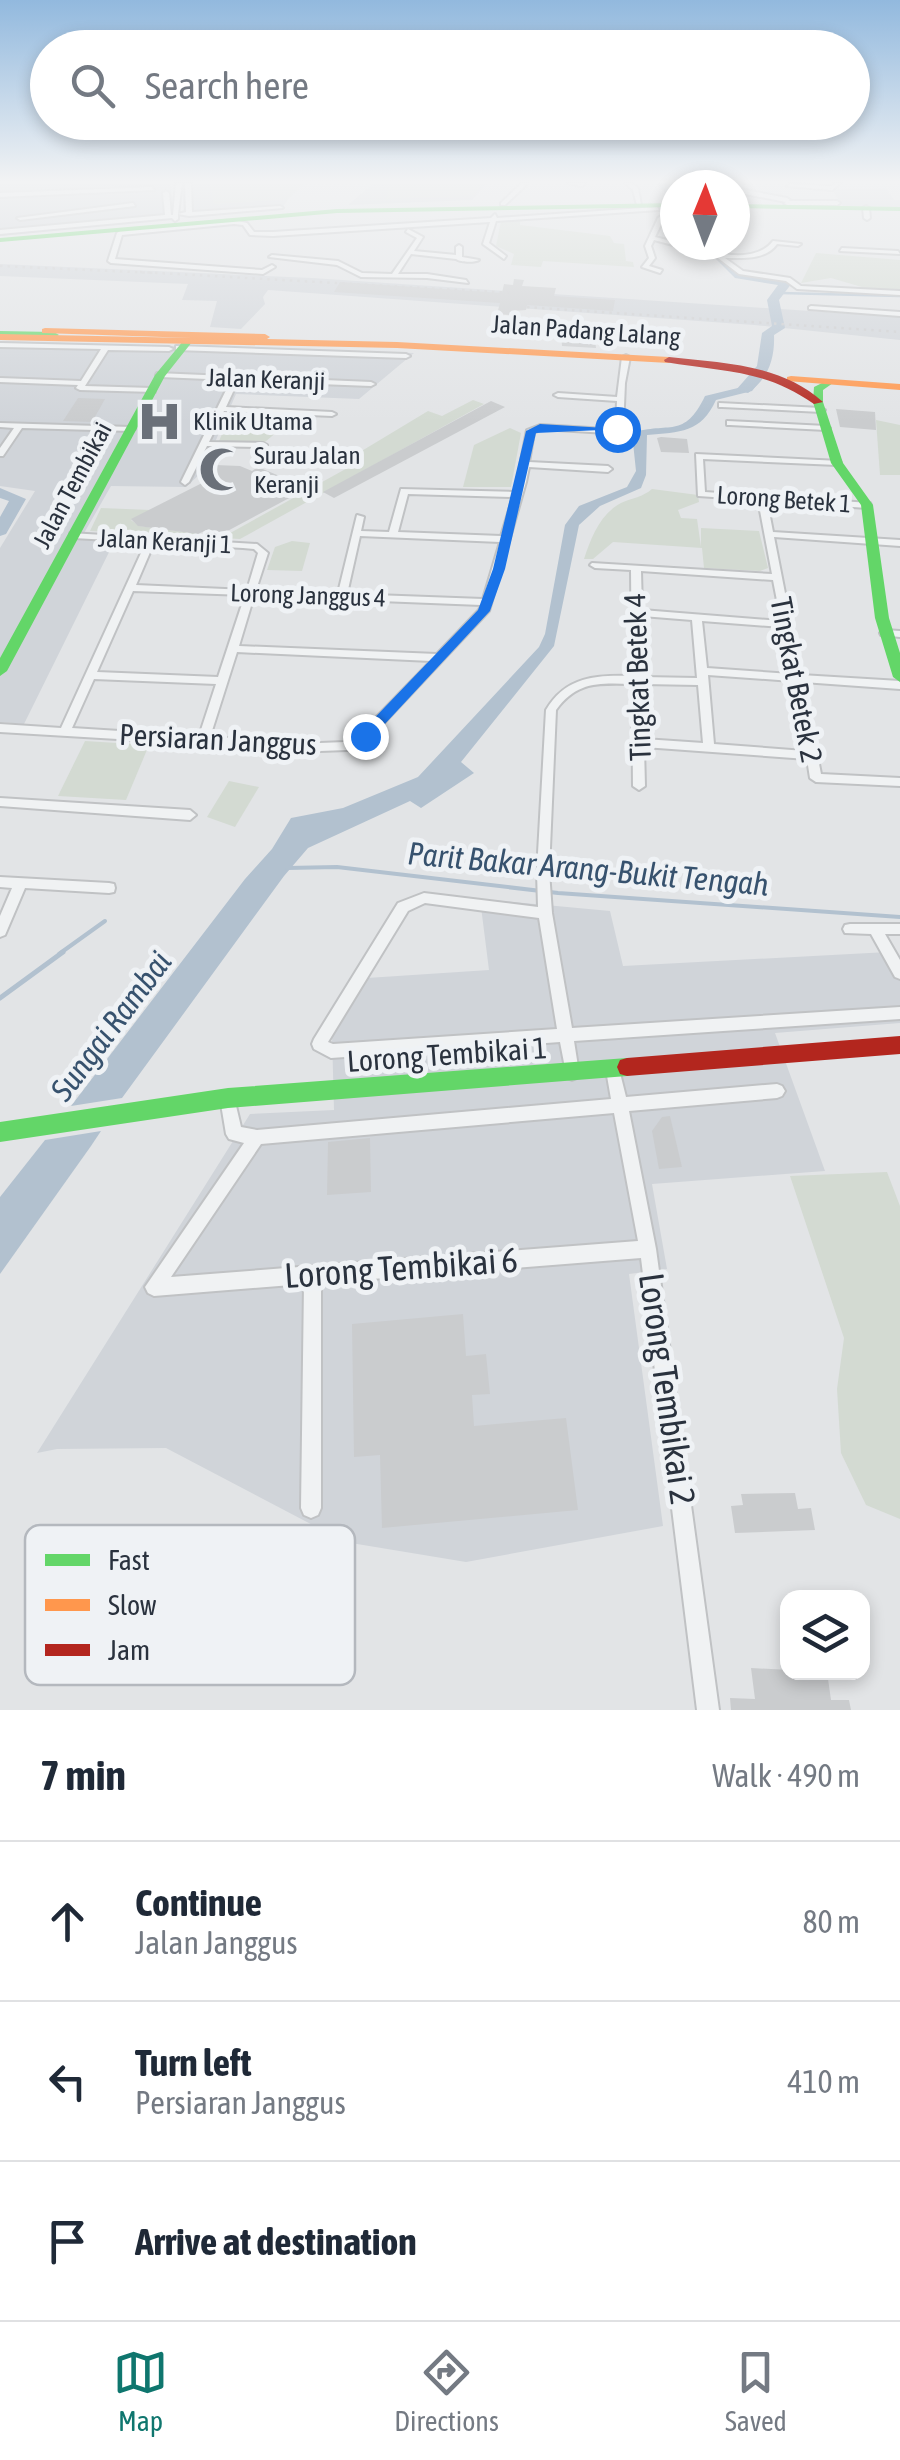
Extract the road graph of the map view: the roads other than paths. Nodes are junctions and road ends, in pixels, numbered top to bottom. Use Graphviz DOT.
graph roads {
  1 [pos="134,263"];
  2 [pos="270,263"];
  3 [pos="335,263"];
  4 [pos="400,263"];
  5 [pos="649,263"];
  6 [pos="729,263"];
  7 [pos="660,272"];
  8 [pos="394,274"];
  9 [pos="466,282"];
  10 [pos="900,293"];
  11 [pos="882,296"];
  12 [pos="900,306"];
  13 [pos="811,308"];
  14 [pos="900,314"];
  15 [pos="0,331"];
  16 [pos="265,337"];
  17 [pos="181,342"];
  18 [pos="0,345"];
  19 [pos="105,348"];
  20 [pos="402,350"];
  21 [pos="626,357"];
  22 [pos="768,373"];
  23 [pos="236,378"];
  24 [pos="0,380"];
  25 [pos="821,381"];
  26 [pos="156,382"];
  27 [pos="371,384"];
  28 [pos="81,385"];
  29 [pos="900,387"];
  30 [pos="558,395"];
  31 [pos="620,399"];
  32 [pos="722,405"];
  33 [pos="222,409"];
  34 [pos="821,413"];
  35 [pos="332,414"];
  36 [pos="730,423"];
  37 [pos="0,425"];
  38 [pos="19,426"];
  39 [pos="131,429"];
  40 [pos="206,444"];
  41 [pos="262,445"];
  42 [pos="0,454"];
  43 [pos="837,463"];
  44 [pos="525,464"];
  45 [pos="608,469"];
  46 [pos="185,482"];
  47 [pos="517,495"];
  48 [pos="762,498"];
  49 [pos="867,504"];
  50 [pos="360,517"];
  51 [pos="356,533"];
  52 [pos="768,534"];
  53 [pos="393,535"];
  54 [pos="74,536"];
  55 [pos="503,538"];
  56 [pos="151,540"];
  57 [pos="873,541"];
  58 [pos="900,542"];
  59 [pos="595,566"];
  60 [pos="636,568"];
  61 [pos="775,577"];
  62 [pos="130,588"];
  63 [pos="250,592"];
  64 [pos="342,596"];
  65 [pos="487,602"];
  66 [pos="636,613"];
  67 [pos="697,618"];
  68 [pos="785,624"];
  69 [pos="892,633"];
  70 [pos="232,649"];
  71 [pos="440,658"];
  72 [pos="0,671"];
  73 [pos="91,675"];
  74 [pos="702,677"];
  75 [pos="795,677"];
  76 [pos="638,678"];
  77 [pos="222,681"];
  78 [pos="900,681"];
  79 [pos="0,728"];
  80 [pos="66,730"];
  81 [pos="204,739"];
  82 [pos="641,743"];
  83 [pos="708,748"];
  84 [pos="810,755"];
  85 [pos="900,782"];
  86 [pos="639,786"];
  87 [pos="0,802"];
  88 [pos="190,815"];
  89 [pos="0,882"];
  90 [pos="21,884"];
  91 [pos="109,888"];
  92 [pos="545,913"];
  93 [pos="850,929"];
  94 [pos="874,929"];
  95 [pos="900,929"];
  96 [pos="0,931"];
  97 [pos="900,973"];
  98 [pos="900,1013"];
  99 [pos="566,1036"];
  100 [pos="900,1046"];
  101 [pos="613,1070"];
  102 [pos="572,1073"];
  103 [pos="777,1092"];
  104 [pos="228,1098"];
  105 [pos="621,1105"];
  106 [pos="0,1132"];
  107 [pos="257,1137"];
  108 [pos="648,1249"];
  109 [pos="313,1275"];
  110 [pos="311,1508"];
  111 [pos="708,1710"];
  1 -- 2 [label="street"];
  3 -- 8 [label="street"];
  4 -- 8 [label="street"];
  5 -- 7 [label="street"];
  6 -- 11 [label="street"];
  8 -- 9 [label="street"];
  10 -- 11 [label="street"];
  11 -- 12 [label="street"];
  13 -- 14 [label="street"];
  15 -- 16 [label="main road, Jalan Padang Lalang"];
  15 -- 17 [label="main road, Jalan Padang Lalang"];
  15 -- 17 [label="main road"];
  16 -- 17 [label="main road"];
  16 -- 20 [label="main road, Jalan Padang Lalang"];
  17 -- 19 [label="street, Jalan Padang Lalang"];
  17 -- 20 [label="main road, Jalan Padang Lalang"];
  17 -- 26 [label="main road, Jalan Tembikai"];
  18 -- 19 [label="street, Jalan Padang Lalang"];
  19 -- 28 [label="street"];
  20 -- 21 [label="main road, Jalan Padang Lalang"];
  21 -- 22 [label="main road, Jalan Padang Lalang"];
  21 -- 31 [label="street"];
  22 -- 25 [label="main road, Jalan Padang Lalang"];
  22 -- 34 [label="main road"];
  23 -- 26 [label="street, Jalan Keranji"];
  23 -- 27 [label="street, Jalan Keranji"];
  23 -- 33 [label="street"];
  24 -- 28 [label="street, Jalan Keranji"];
  25 -- 29 [label="main road, Jalan Padang Lalang"];
  25 -- 34 [label="main road"];
  26 -- 28 [label="street, Jalan Keranji"];
  26 -- 39 [label="main road, Jalan Tembikai"];
  30 -- 31 [label="street"];
  31 -- 44 [label="street, Persiaran Janggus"];
  32 -- 34 [label="street"];
  33 -- 35 [label="street"];
  33 -- 40 [label="street"];
  34 -- 36 [label="street"];
  34 -- 43 [label="main road"];
  37 -- 38 [label="street"];
  38 -- 39 [label="street"];
  38 -- 42 [label="street"];
  39 -- 54 [label="main road, Jalan Tembikai"];
  40 -- 41 [label="street"];
  40 -- 46 [label="street"];
  43 -- 48 [label="street, Lorong Betek 1"];
  43 -- 49 [label="main road"];
  44 -- 45 [label="street"];
  44 -- 47 [label="street, Persiaran Janggus"];
  47 -- 53 [label="street"];
  47 -- 55 [label="street, Persiaran Janggus"];
  48 -- 49 [label="street, Lorong Betek 1"];
  48 -- 52 [label="street, Tingkat Betek 2"];
  49 -- 57 [label="main road"];
  50 -- 51 [label="street"];
  51 -- 53 [label="street"];
  51 -- 64 [label="street"];
  52 -- 57 [label="street"];
  52 -- 61 [label="street, Tingkat Betek 2"];
  53 -- 55 [label="street"];
  54 -- 56 [label="street, Jalan Keranji 1"];
  54 -- 72 [label="main road, Jalan Tembikai"];
  55 -- 65 [label="street, Persiaran Janggus"];
  56 -- 62 [label="street"];
  56 -- 63 [label="street, Jalan Keranji 1"];
  57 -- 58 [label="street"];
  57 -- 69 [label="main road"];
  59 -- 60 [label="street"];
  60 -- 61 [label="street"];
  60 -- 66 [label="street, Tingkat Betek 4"];
  61 -- 68 [label="street, Tingkat Betek 2"];
  62 -- 63 [label="street, Lorong Janggus 4"];
  62 -- 73 [label="street"];
  63 -- 64 [label="street, Lorong Janggus 4"];
  63 -- 70 [label="street"];
  64 -- 65 [label="street, Lorong Janggus 4"];
  65 -- 71 [label="street, Persiaran Janggus"];
  66 -- 67 [label="street"];
  66 -- 76 [label="street, Tingkat Betek 4"];
  67 -- 68 [label="street"];
  67 -- 74 [label="street"];
  68 -- 75 [label="street, Tingkat Betek 2"];
  69 -- 78 [label="main road"];
  70 -- 71 [label="street"];
  70 -- 77 [label="street"];
  71 -- 81 [label="street, Persiaran Janggus"];
  73 -- 77 [label="street"];
  73 -- 80 [label="street"];
  74 -- 75 [label="street"];
  74 -- 76 [label="street"];
  74 -- 83 [label="street"];
  75 -- 78 [label="street"];
  75 -- 84 [label="street, Tingkat Betek 2"];
  76 -- 82 [label="street, Tingkat Betek 4"];
  76 -- 92 [label="street"];
  77 -- 81 [label="street"];
  79 -- 80 [label="street, Persiaran Janggus"];
  80 -- 81 [label="street, Persiaran Janggus"];
  82 -- 83 [label="street"];
  82 -- 86 [label="street, Tingkat Betek 4"];
  83 -- 84 [label="street"];
  84 -- 85 [label="street, Tingkat Betek 2"];
  87 -- 88 [label="street"];
  89 -- 90 [label="street"];
  90 -- 91 [label="street"];
  90 -- 96 [label="street"];
  92 -- 99 [label="street"];
  92 -- 99 [label="street"];
  93 -- 94 [label="street"];
  94 -- 95 [label="street"];
  94 -- 97 [label="street"];
  98 -- 99 [label="street"];
  99 -- 102 [label="street"];
  100 -- 101 [label="main road, Lorong Tembikai 1"];
  101 -- 102 [label="main road, Lorong Tembikai 1"];
  101 -- 105 [label="street, Lorong Tembikai 2"];
  102 -- 104 [label="main road, Lorong Tembikai 1"];
  103 -- 105 [label="street, Lorong Tembikai 1"];
  104 -- 106 [label="main road, Lorong Tembikai 1"];
  104 -- 107 [label="street, Lorong Tembikai 1"];
  105 -- 107 [label="street, Lorong Tembikai 1"];
  105 -- 108 [label="street, Lorong Tembikai 2"];
  107 -- 109 [label="street, Lorong Tembikai 6"];
  108 -- 109 [label="street, Lorong Tembikai 6"];
  108 -- 111 [label="street, Lorong Tembikai 2"];
  109 -- 110 [label="street"];
}
